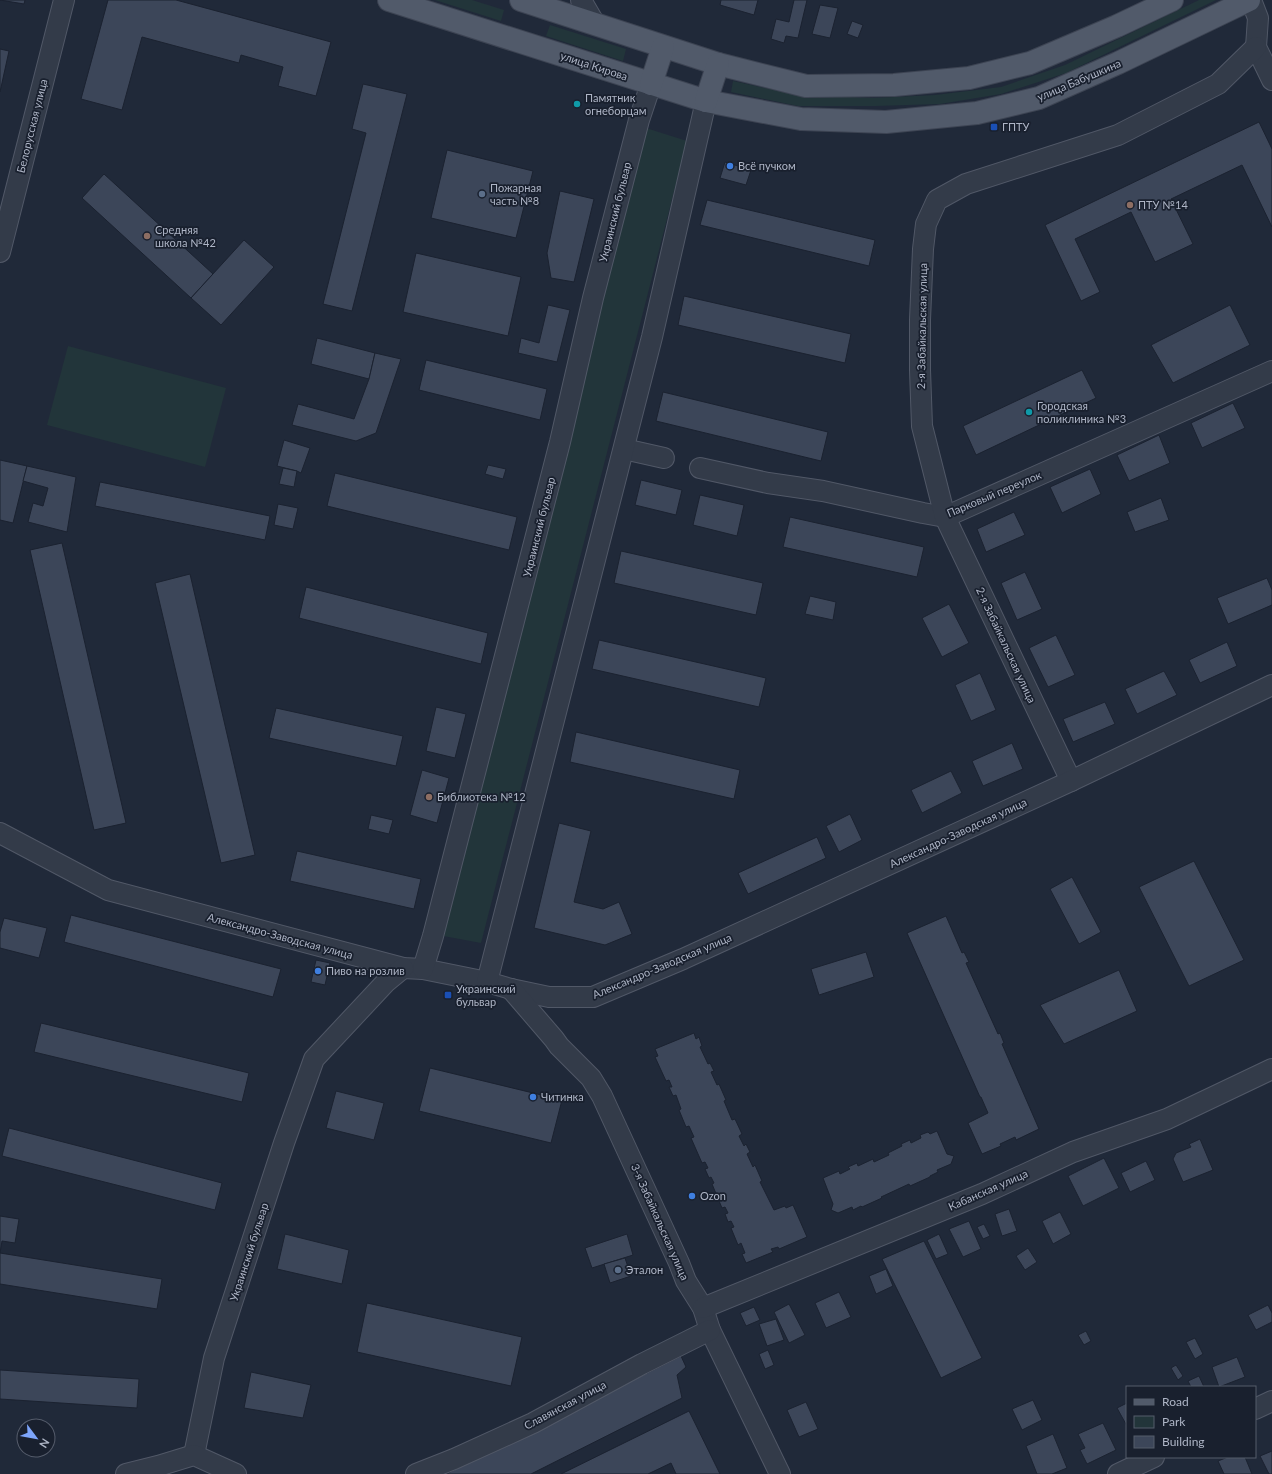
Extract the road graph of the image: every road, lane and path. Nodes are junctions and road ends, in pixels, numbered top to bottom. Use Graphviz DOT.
graph roads {
  1 [pos="64,0"];
  2 [pos="389,0"];
  3 [pos="521,0"];
  4 [pos="581,0"];
  5 [pos="1172,0"];
  6 [pos="1250,0"];
  7 [pos="595,24"];
  8 [pos="663,46"];
  9 [pos="1256,47"];
  10 [pos="718,64"];
  11 [pos="1272,80"];
  12 [pos="651,84"];
  13 [pos="706,101"];
  14 [pos="801,119"];
  15 [pos="0,252"];
  16 [pos="1272,371"];
  17 [pos="624,448"];
  18 [pos="664,458"];
  19 [pos="700,468"];
  20 [pos="945,517"];
  21 [pos="1272,685"];
  22 [pos="1071,781"];
  23 [pos="0,834"];
  24 [pos="403,968"];
  25 [pos="423,969"];
  26 [pos="487,982"];
  27 [pos="511,989"];
  28 [pos="1272,1069"];
  29 [pos="703,1308"];
  30 [pos="710,1330"];
  31 [pos="1272,1401"];
  32 [pos="1256,1409"];
  33 [pos="194,1455"];
  34 [pos="1152,1458"];
  35 [pos="126,1474"];
  36 [pos="236,1474"];
  37 [pos="416,1474"];
  38 [pos="780,1474"];
  39 [pos="1118,1474"];
  1 -- 15 [label="street, Белорусская улица"];
  2 -- 12 [label="main road, улица Кирова"];
  3 -- 7 [label="main road"];
  4 -- 7 [label="street"];
  5 -- 10 [label="main road"];
  6 -- 9 [label="street"];
  6 -- 14 [label="main road, улица Бабушкина"];
  7 -- 8 [label="main road"];
  8 -- 10 [label="main road"];
  8 -- 12 [label="main road"];
  9 -- 11 [label="street"];
  9 -- 20 [label="street, 2-я Забайкальская улица"];
  10 -- 13 [label="main road"];
  12 -- 13 [label="main road, улица Кирова"];
  12 -- 25 [label="street, Украинский бульвар"];
  13 -- 14 [label="main road, улица Кирова"];
  13 -- 17 [label="street"];
  16 -- 20 [label="street, Парковый переулок"];
  17 -- 18 [label="street"];
  17 -- 26 [label="street"];
  19 -- 20 [label="street, Парковый переулок"];
  20 -- 22 [label="street, 2-я Забайкальская улица"];
  21 -- 22 [label="street, Александро-Заводская улица"];
  22 -- 27 [label="street, Александро-Заводская улица"];
  23 -- 24 [label="street, Александро-Заводская улица"];
  24 -- 25 [label="street, Александро-Заводская улица"];
  24 -- 33 [label="street, Украинский бульвар"];
  25 -- 26 [label="street, Александро-Заводская улица"];
  26 -- 27 [label="street, Александро-Заводская улица"];
  27 -- 29 [label="street, 3-я Забайкальская улица"];
  28 -- 29 [label="street, Кабанская улица"];
  29 -- 30 [label="street, 3-я Забайкальская улица"];
  30 -- 37 [label="street, Славянская улица"];
  30 -- 38 [label="street, 3-я Забайкальская улица"];
  31 -- 32 [label="street"];
  33 -- 35 [label="street"];
  33 -- 36 [label="street"];
  34 -- 39 [label="street"];
}
